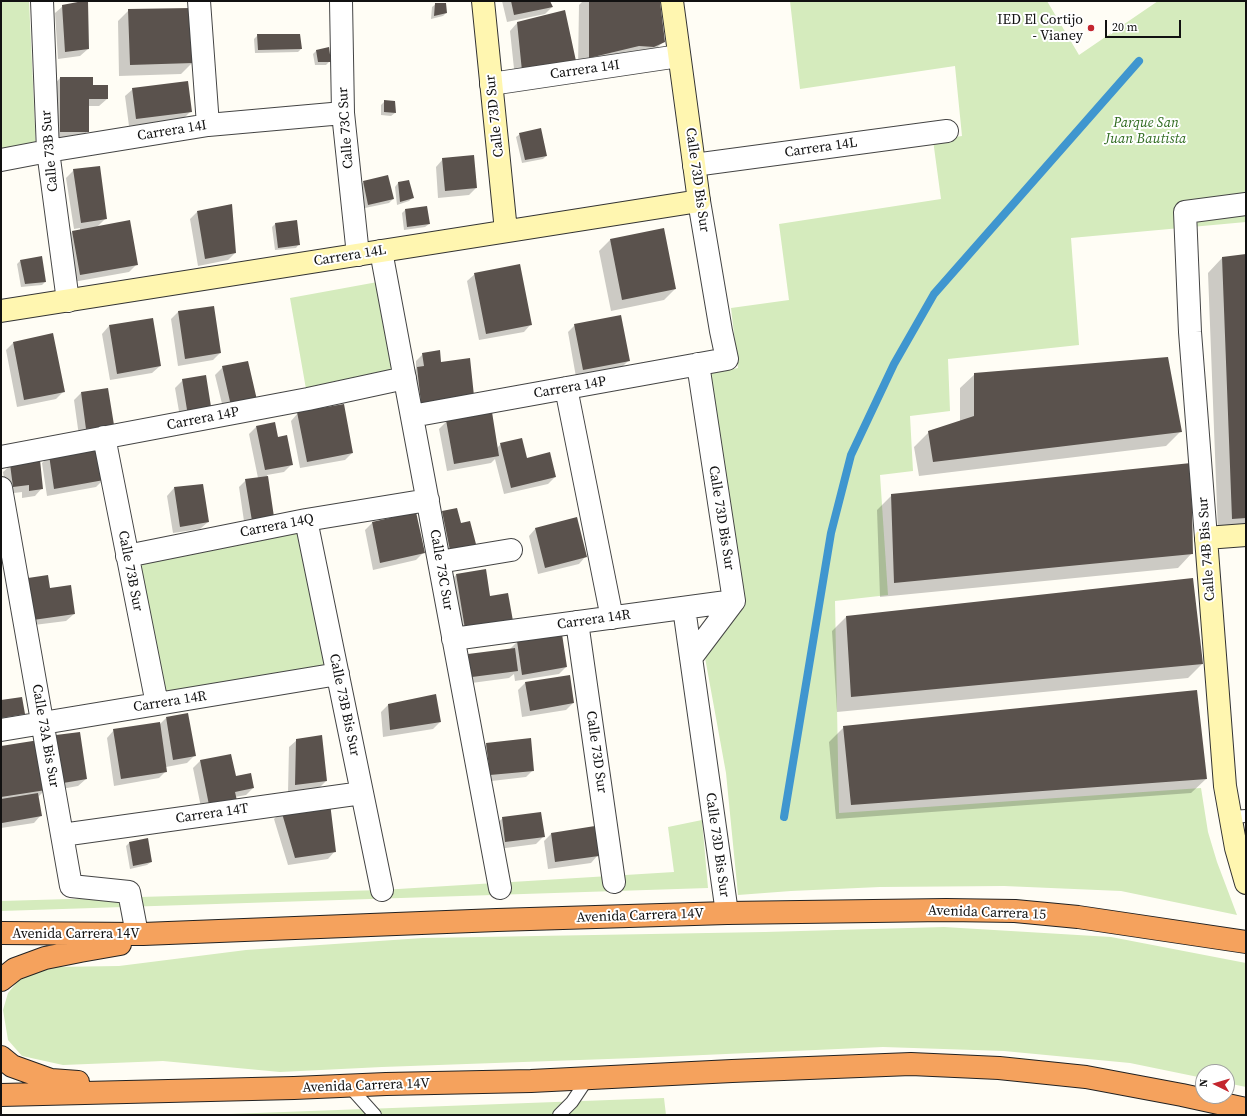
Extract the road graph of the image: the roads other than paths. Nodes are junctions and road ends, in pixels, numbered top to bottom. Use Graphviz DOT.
graph roads {
  1 [pos="42,1"];
  2 [pos="199,1"];
  3 [pos="341,1"];
  4 [pos="483,1"];
  5 [pos="672,1"];
  6 [pos="679,56"];
  7 [pos="491,84"];
  8 [pos="344,113"];
  9 [pos="208,125"];
  10 [pos="947,131"];
  11 [pos="48,151"];
  12 [pos="1,160"];
  13 [pos="694,165"];
  14 [pos="699,201"];
  15 [pos="1246,204"];
  16 [pos="506,231"];
  17 [pos="381,251"];
  18 [pos="358,255"];
  19 [pos="68,300"];
  20 [pos="1,311"];
  21 [pos="727,359"];
  22 [pos="698,364"];
  23 [pos="405,378"];
  24 [pos="566,388"];
  25 [pos="412,416"];
  26 [pos="104,437"];
  27 [pos="1,457"];
  28 [pos="1,488"];
  29 [pos="428,500"];
  30 [pos="306,520"];
  31 [pos="1246,535"];
  32 [pos="1206,538"];
  33 [pos="511,550"];
  34 [pos="127,556"];
  35 [pos="439,562"];
  36 [pos="734,601"];
  37 [pos="684,608"];
  38 [pos="612,618"];
  39 [pos="577,622"];
  40 [pos="453,639"];
  41 [pos="691,658"];
  42 [pos="338,674"];
  43 [pos="157,704"];
  44 [pos="42,723"];
  45 [pos="1,730"];
  46 [pos="362,793"];
  47 [pos="1238,817"];
  48 [pos="62,835"];
  49 [pos="614,882"];
  50 [pos="1246,883"];
  51 [pos="500,888"];
  52 [pos="382,890"];
  53 [pos="727,913"];
  54 [pos="194,932"];
  55 [pos="1,933"];
  56 [pos="137,934"];
  57 [pos="1246,942"];
  58 [pos="1,980"];
  59 [pos="1,1057"];
  60 [pos="588,1078"];
  61 [pos="348,1086"];
  62 [pos="176,1091"];
  63 [pos="1,1095"];
  64 [pos="1246,1109"];
  65 [pos="375,1115"];
  66 [pos="559,1115"];
  1 -- 11 [label="street, Calle 73B Sur"];
  2 -- 9 [label="street"];
  3 -- 8 [label="street, Calle 73C Sur"];
  4 -- 7 [label="street, Calle 73D Sur"];
  5 -- 6 [label="street, Calle 73D Bis Sur"];
  6 -- 7 [label="street, Carrera 14I"];
  6 -- 13 [label="street, Calle 73D Bis Sur"];
  7 -- 16 [label="street, Calle 73D Sur"];
  8 -- 9 [label="street, Carrera 14I"];
  8 -- 18 [label="street, Calle 73C Sur"];
  9 -- 11 [label="street, Carrera 14I"];
  10 -- 13 [label="street, Carrera 14L"];
  11 -- 12 [label="street, Carrera 14I"];
  11 -- 19 [label="street, Calle 73B Sur"];
  13 -- 14 [label="street, Calle 73D Bis Sur"];
  14 -- 16 [label="street, Carrera 14L"];
  14 -- 21 [label="street, Calle 73D Bis Sur"];
  15 -- 32 [label="street, Calle 74B Bis Sur"];
  16 -- 17 [label="street, Carrera 14L"];
  17 -- 18 [label="street, Carrera 14L"];
  17 -- 23 [label="street, Calle 73C Sur"];
  18 -- 19 [label="street, Carrera 14L"];
  19 -- 20 [label="street, Carrera 14L"];
  21 -- 22 [label="street, Carrera 14P"];
  22 -- 24 [label="street, Carrera 14P"];
  22 -- 36 [label="street, Calle 73D Bis Sur"];
  23 -- 25 [label="street, Calle 73C Sur"];
  23 -- 26 [label="street, Carrera 14P"];
  24 -- 25 [label="street, Carrera 14P"];
  24 -- 38 [label="street"];
  25 -- 29 [label="street, Calle 73C Sur"];
  26 -- 27 [label="street, Carrera 14P"];
  26 -- 34 [label="street, Calle 73B Sur"];
  28 -- 44 [label="street, Calle 73A Bis Sur"];
  29 -- 30 [label="street, Carrera 14Q"];
  29 -- 35 [label="street, Calle 73C Sur"];
  30 -- 34 [label="street, Carrera 14Q"];
  30 -- 42 [label="street, Calle 73B Bis Sur"];
  31 -- 32 [label="street"];
  32 -- 47 [label="street, Calle 74B Bis Sur"];
  33 -- 35 [label="street"];
  34 -- 43 [label="street, Calle 73B Sur"];
  35 -- 40 [label="street, Calle 73C Sur"];
  36 -- 37 [label="street, Carrera 14R"];
  36 -- 41 [label="street"];
  37 -- 38 [label="street, Carrera 14R"];
  37 -- 41 [label="street, Calle 73D Bis Sur"];
  38 -- 39 [label="street, Carrera 14R"];
  39 -- 40 [label="street, Carrera 14R"];
  39 -- 49 [label="street, Calle 73D Sur"];
  40 -- 51 [label="street, Calle 73C Sur"];
  41 -- 53 [label="street, Calle 73D Bis Sur"];
  42 -- 43 [label="street, Carrera 14R"];
  42 -- 46 [label="street, Calle 73B Bis Sur"];
  43 -- 44 [label="street, Carrera 14R"];
  44 -- 45 [label="street, Carrera 14R"];
  44 -- 48 [label="street, Calle 73A Bis Sur"];
  46 -- 48 [label="street, Carrera 14T"];
  46 -- 52 [label="street, Calle 73B Bis Sur"];
  47 -- 50 [label="street, Calle 74B Bis Sur"];
  48 -- 56 [label="street, Calle 73A Bis Sur"];
  53 -- 54 [label="highway, Avenida Carrera 14V"];
  53 -- 57 [label="highway, Avenida Carrera 15"];
  54 -- 56 [label="highway, Avenida Carrera 14V"];
  54 -- 58 [label="highway"];
  55 -- 56 [label="highway, Avenida Carrera 14V"];
  59 -- 62 [label="highway"];
  60 -- 61 [label="highway, Avenida Carrera 14V"];
  60 -- 64 [label="highway, Avenida Carrera 14V"];
  60 -- 66 [label="lane"];
  61 -- 62 [label="highway, Avenida Carrera 14V"];
  61 -- 65 [label="lane"];
  62 -- 63 [label="highway, Avenida Carrera 14V"];
}
